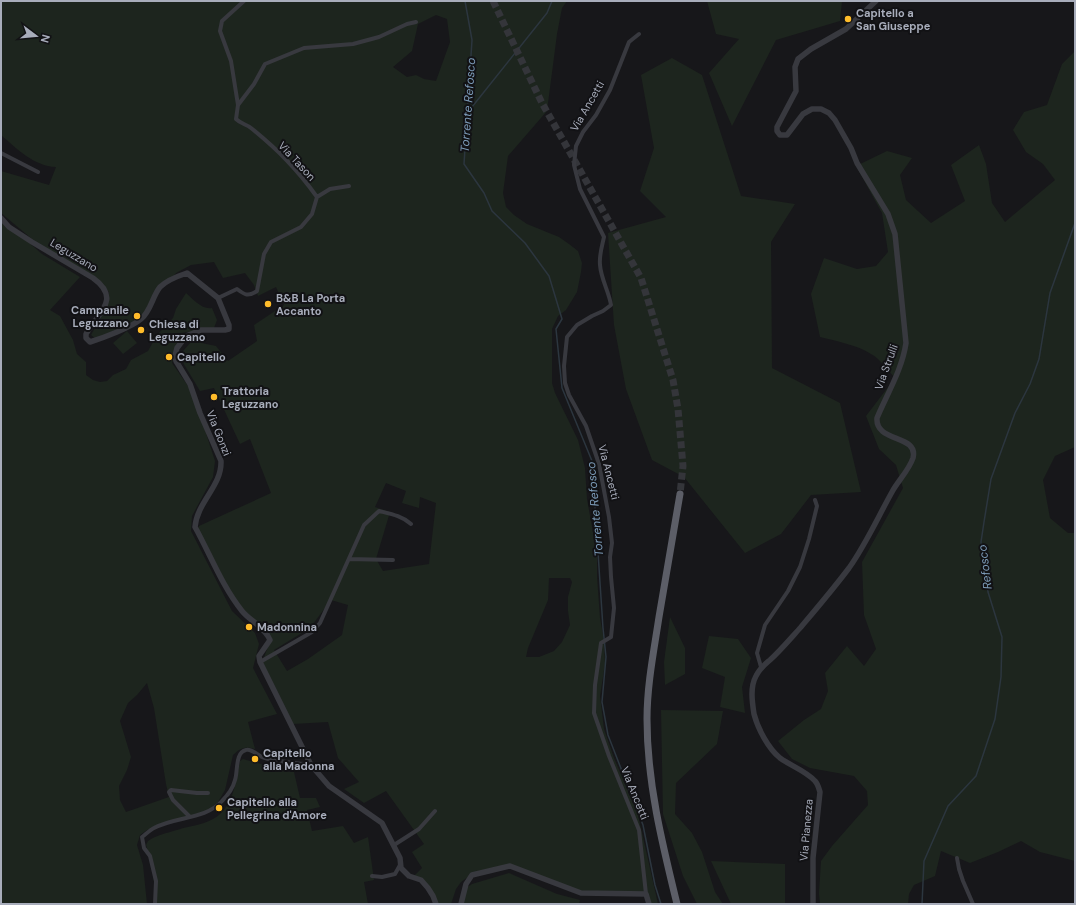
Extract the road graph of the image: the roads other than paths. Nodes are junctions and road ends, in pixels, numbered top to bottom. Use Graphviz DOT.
graph roads {
  1 [pos="244,1"];
  2 [pos="876,1"];
  3 [pos="416,22"];
  4 [pos="639,34"];
  5 [pos="238,105"];
  6 [pos="1,153"];
  7 [pos="38,172"];
  8 [pos="349,186"];
  9 [pos="317,197"];
  10 [pos="1,218"];
  11 [pos="218,298"];
  12 [pos="90,342"];
  13 [pos="680,494"];
  14 [pos="815,500"];
  15 [pos="411,524"];
  16 [pos="349,559"];
  17 [pos="393,560"];
  18 [pos="800,627"];
  19 [pos="260,662"];
  20 [pos="761,667"];
  21 [pos="311,765"];
  22 [pos="208,792"];
  23 [pos="435,812"];
  24 [pos="190,817"];
  25 [pos="394,845"];
  26 [pos="957,858"];
  27 [pos="401,863"];
  28 [pos="372,876"];
  29 [pos="646,894"];
  30 [pos="155,904"];
  31 [pos="436,904"];
  32 [pos="461,904"];
  33 [pos="649,904"];
  34 [pos="677,904"];
  35 [pos="813,904"];
  36 [pos="973,904"];
  1 -- 5 [label="street, Via Tason"];
  2 -- 18 [label="street, Via Strulli"];
  3 -- 5 [label="street"];
  4 -- 29 [label="street, Via Ancetti"];
  5 -- 9 [label="street, Via Tason"];
  6 -- 7 [label="street"];
  8 -- 9 [label="street"];
  9 -- 11 [label="street, Via Tason"];
  10 -- 12 [label="street, Leguzzano"];
  11 -- 12 [label="street, Via Gonzi"];
  11 -- 19 [label="street, Via Gonzi"];
  13 -- 34 [label="highway"];
  14 -- 20 [label="street"];
  15 -- 16 [label="street"];
  16 -- 17 [label="street"];
  16 -- 19 [label="street"];
  18 -- 20 [label="street, Via Pianezza"];
  19 -- 21 [label="street"];
  20 -- 35 [label="street, Via Pianezza"];
  21 -- 24 [label="street"];
  21 -- 25 [label="street"];
  22 -- 24 [label="street"];
  23 -- 25 [label="street"];
  24 -- 30 [label="street"];
  25 -- 27 [label="street"];
  26 -- 36 [label="street"];
  27 -- 28 [label="street"];
  27 -- 31 [label="street"];
  29 -- 32 [label="street"];
  29 -- 33 [label="street, Via Ancetti"];
}
